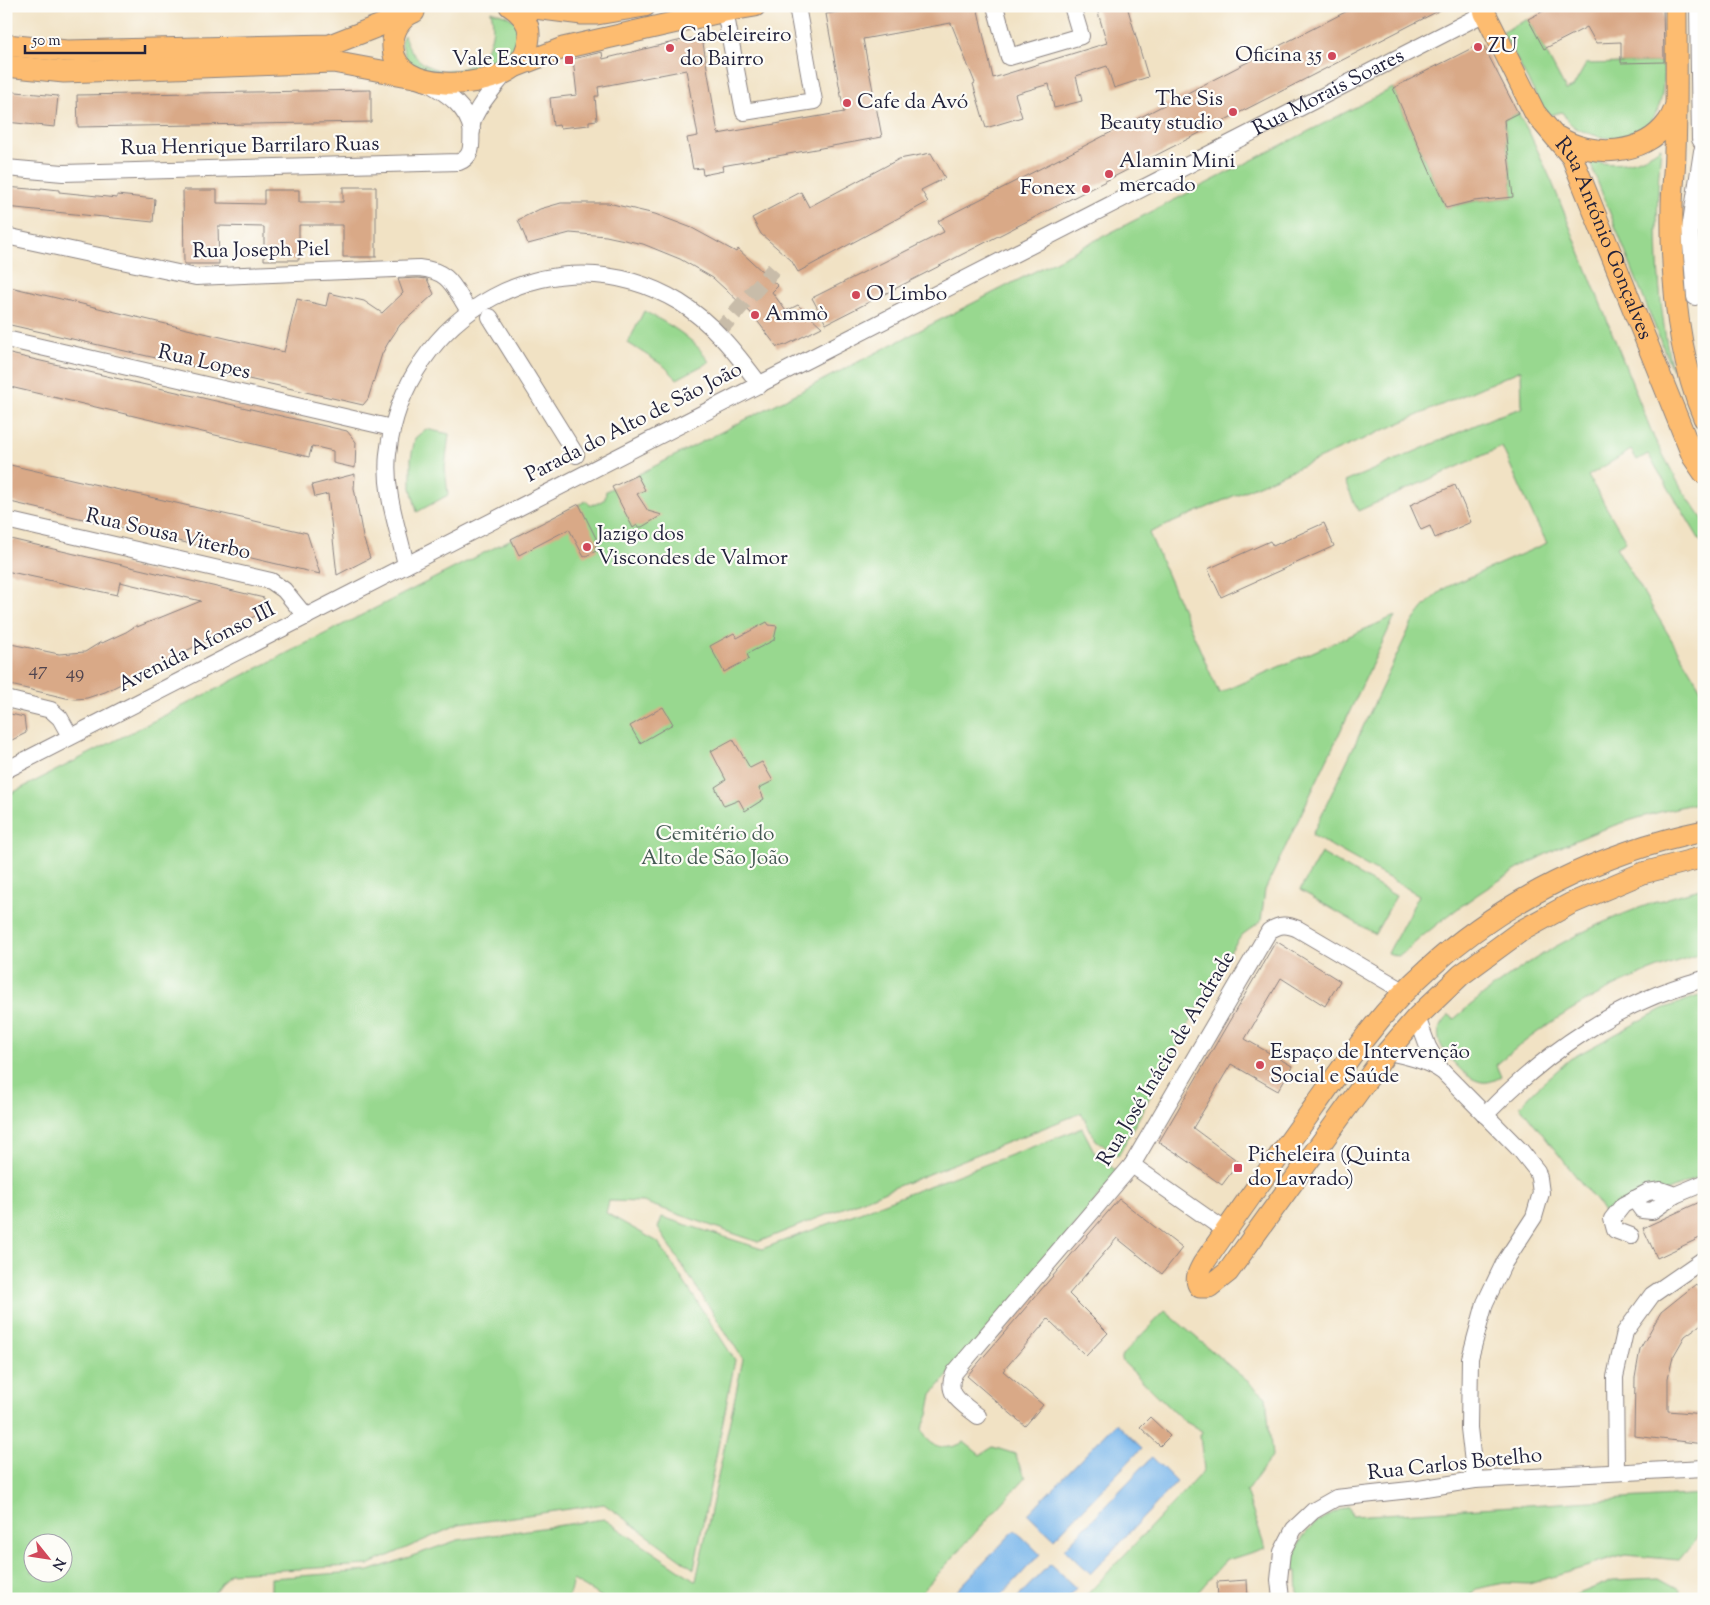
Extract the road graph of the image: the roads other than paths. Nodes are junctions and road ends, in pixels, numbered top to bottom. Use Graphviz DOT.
graph roads {
  1 [pos="510,6"];
  2 [pos="519,6"];
  3 [pos="645,6"];
  4 [pos="755,6"];
  5 [pos="797,6"];
  6 [pos="996,6"];
  7 [pos="1072,6"];
  8 [pos="1676,6"];
  9 [pos="1698,6"];
  10 [pos="420,8"];
  11 [pos="725,9"];
  12 [pos="1489,9"];
  13 [pos="6,45"];
  14 [pos="6,66"];
  15 [pos="511,69"];
  16 [pos="418,78"];
  17 [pos="1675,108"];
  18 [pos="472,131"];
  19 [pos="1552,133"];
  20 [pos="1704,147"];
  21 [pos="6,168"];
  22 [pos="6,236"];
  23 [pos="1695,297"];
  24 [pos="469,311"];
  25 [pos="490,318"];
  26 [pos="6,339"];
  27 [pos="760,385"];
  28 [pos="1704,418"];
  29 [pos="392,428"];
  30 [pos="576,455"];
  31 [pos="1704,473"];
  32 [pos="6,520"];
  33 [pos="406,565"];
  34 [pos="306,617"];
  35 [pos="6,699"];
  36 [pos="70,736"];
  37 [pos="6,770"];
  38 [pos="1704,832"];
  39 [pos="1704,857"];
  40 [pos="1704,978"];
  41 [pos="1405,992"];
  42 [pos="1417,1017"];
  43 [pos="1387,1052"];
  44 [pos="1442,1072"];
  45 [pos="1485,1115"];
  46 [pos="1132,1165"];
  47 [pos="1704,1183"];
  48 [pos="1226,1231"];
  49 [pos="1631,1236"];
  50 [pos="1704,1259"];
  51 [pos="978,1416"];
  52 [pos="1704,1468"];
  53 [pos="1616,1472"];
  54 [pos="1475,1480"];
  55 [pos="1280,1599"];
  1 -- 15 [label="main road"];
  2 -- 3 [label="main road"];
  4 -- 11 [label="main road"];
  5 -- 11 [label="street"];
  6 -- 7 [label="street"];
  8 -- 17 [label="main road, Rua António Gonçalves"];
  9 -- 20 [label="street"];
  10 -- 13 [label="main road"];
  10 -- 16 [label="main road"];
  11 -- 15 [label="main road"];
  12 -- 19 [label="main road, Rua António Gonçalves"];
  12 -- 27 [label="street, Rua Morais Soares"];
  14 -- 16 [label="main road"];
  15 -- 16 [label="main road"];
  15 -- 18 [label="street, Rua Henrique Barrilaro Ruas"];
  16 -- 18 [label="street"];
  17 -- 19 [label="main road"];
  17 -- 28 [label="main road, Rua António Gonçalves"];
  18 -- 21 [label="street, Rua Henrique Barrilaro Ruas"];
  19 -- 31 [label="main road, Rua António Gonçalves"];
  20 -- 23 [label="street"];
  22 -- 24 [label="street, Rua Joseph Piel"];
  24 -- 27 [label="street, Parada do Alto de São João"];
  24 -- 29 [label="street, Parada do Alto de São João"];
  25 -- 30 [label="street, Parada do Alto de São João"];
  26 -- 29 [label="street, Rua Lopes"];
  27 -- 33 [label="street, Parada do Alto de São João"];
  29 -- 33 [label="street, Parada do Alto de São João"];
  32 -- 34 [label="street, Rua Sousa Viterbo"];
  33 -- 34 [label="street, Avenida Afonso III"];
  34 -- 36 [label="street, Avenida Afonso III"];
  35 -- 36 [label="street"];
  36 -- 37 [label="street, Avenida Afonso III"];
  38 -- 41 [label="main road"];
  39 -- 42 [label="main road"];
  40 -- 45 [label="street"];
  41 -- 46 [label="street, Rua José Inácio de Andrade"];
  41 -- 48 [label="main road"];
  42 -- 43 [label="main road"];
  42 -- 44 [label="street"];
  43 -- 44 [label="street"];
  43 -- 48 [label="main road"];
  44 -- 45 [label="street"];
  45 -- 54 [label="street"];
  46 -- 48 [label="street"];
  46 -- 51 [label="street, Rua José Inácio de Andrade"];
  47 -- 49 [label="street"];
  50 -- 53 [label="street"];
  52 -- 53 [label="street, Rua Carlos Botelho"];
  53 -- 54 [label="street, Rua Carlos Botelho"];
  54 -- 55 [label="street, Rua Carlos Botelho"];
}
